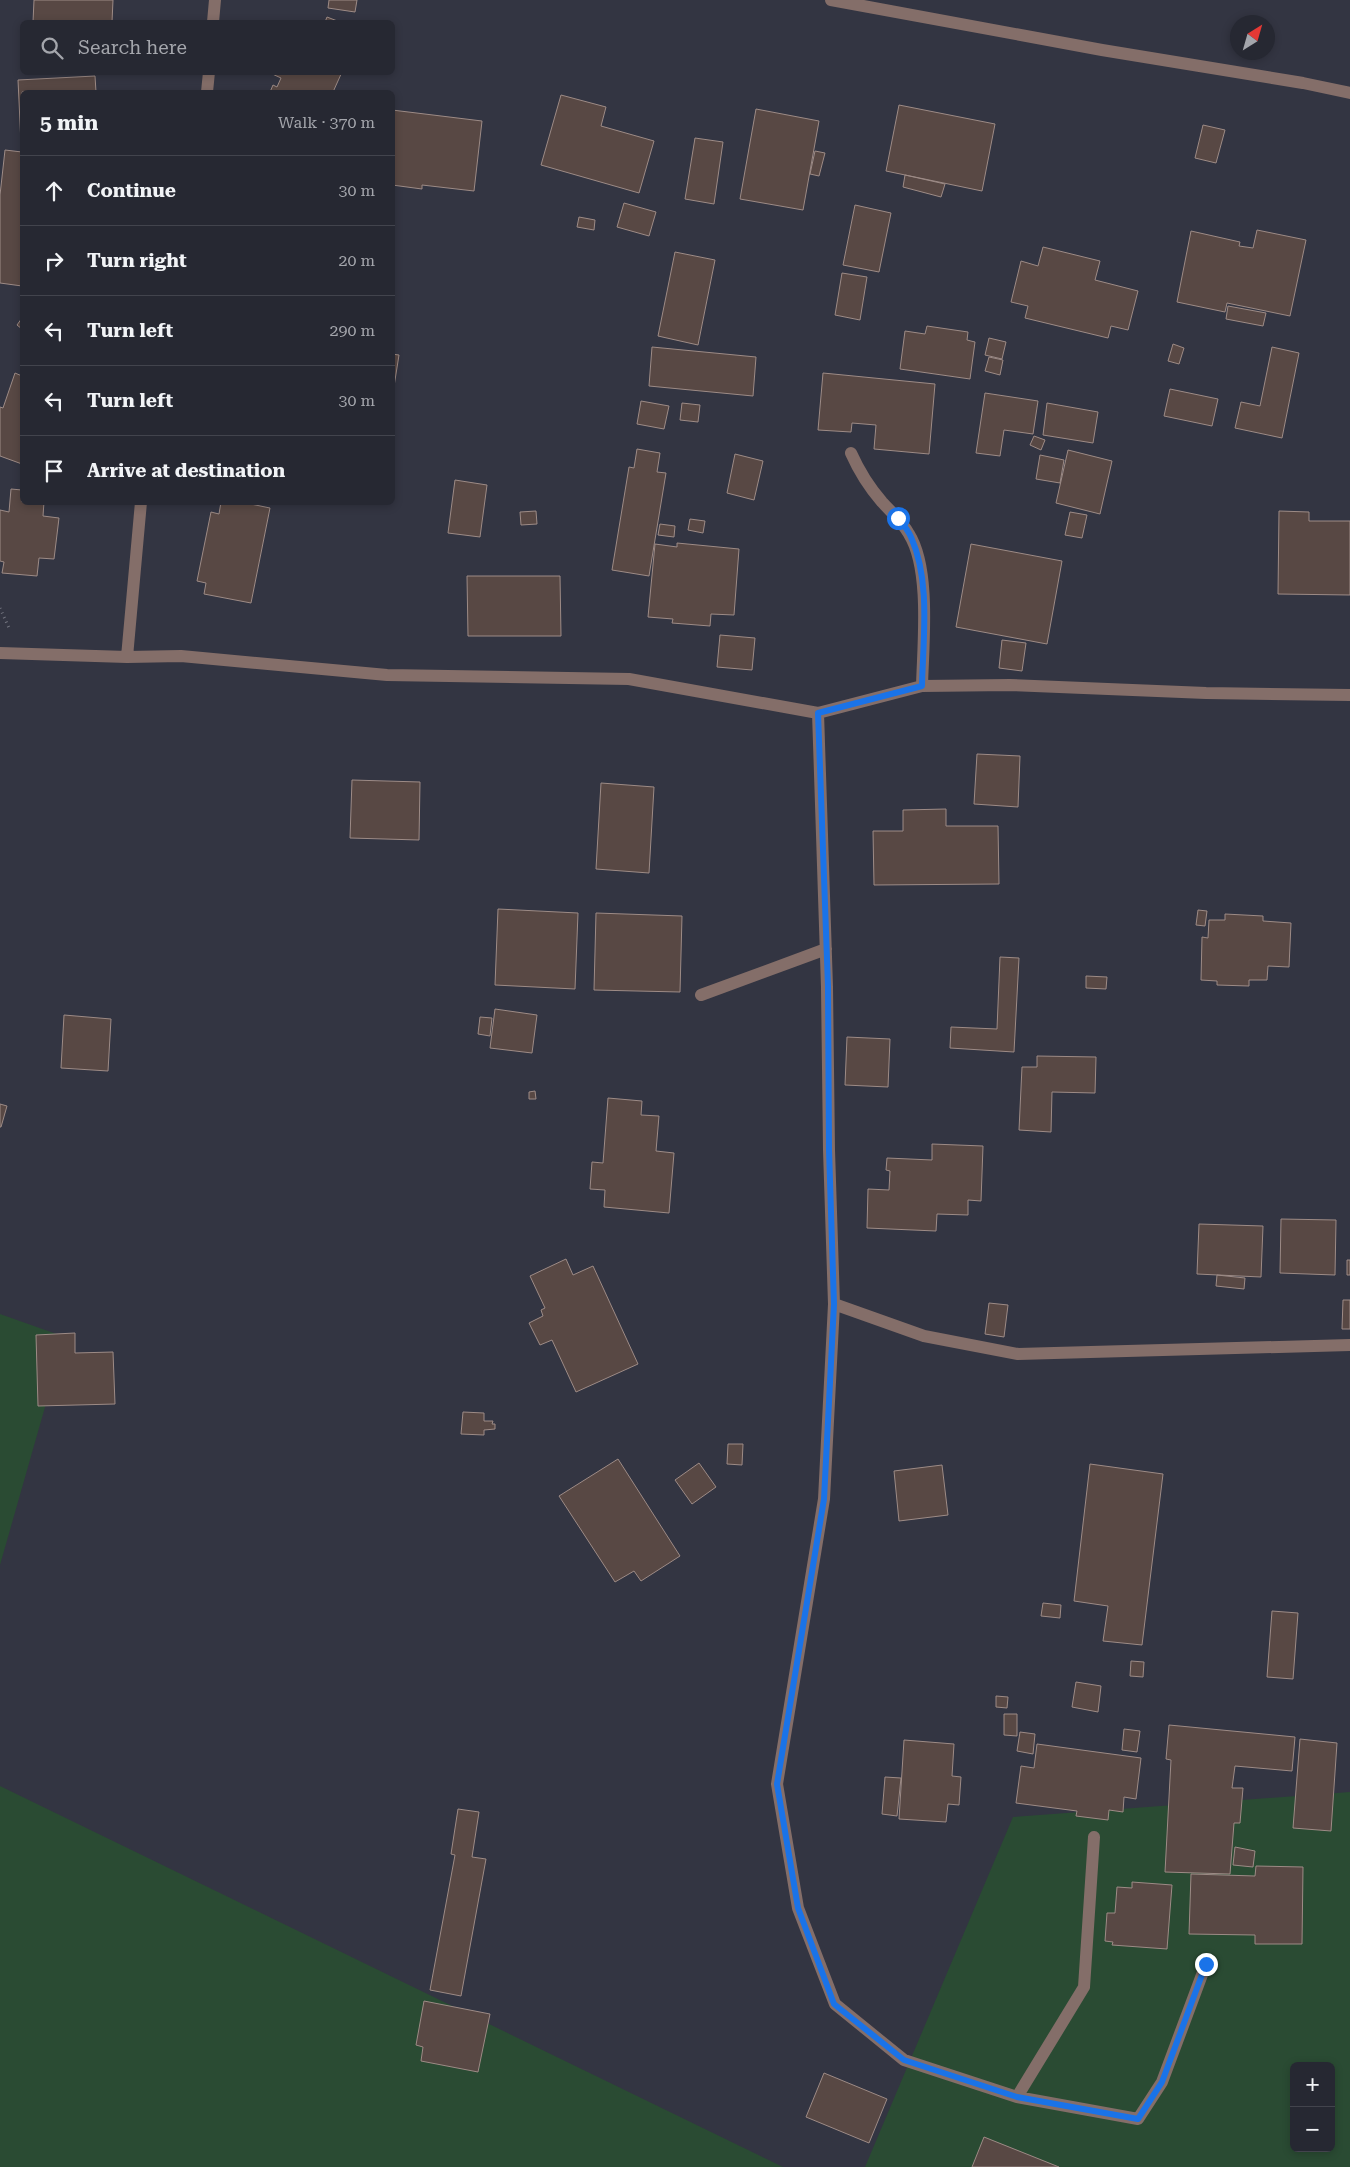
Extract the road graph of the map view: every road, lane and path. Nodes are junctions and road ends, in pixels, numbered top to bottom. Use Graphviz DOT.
graph roads {
  1 [pos="215,0"];
  2 [pos="831,0"];
  3 [pos="213,20"];
  4 [pos="209,75"];
  5 [pos="207,90"];
  6 [pos="1350,94"];
  7 [pos="851,454"];
  8 [pos="142,505"];
  9 [pos="0,653"];
  10 [pos="127,657"];
  11 [pos="922,686"];
  12 [pos="1350,695"];
  13 [pos="818,713"];
  14 [pos="826,949"];
  15 [pos="701,995"];
  16 [pos="834,1304"];
  17 [pos="1350,1345"];
  18 [pos="1094,1837"];
  19 [pos="1206,1964"];
  20 [pos="1017,2097"];
  1 -- 3 [label="street"];
  2 -- 6 [label="street"];
  4 -- 5 [label="street"];
  7 -- 11 [label="street"];
  8 -- 10 [label="street"];
  9 -- 10 [label="street"];
  10 -- 13 [label="street"];
  11 -- 12 [label="street"];
  11 -- 13 [label="street"];
  13 -- 14 [label="street"];
  14 -- 15 [label="street"];
  14 -- 16 [label="street"];
  16 -- 17 [label="street"];
  16 -- 20 [label="street"];
  18 -- 20 [label="street"];
  19 -- 20 [label="street"];
}
